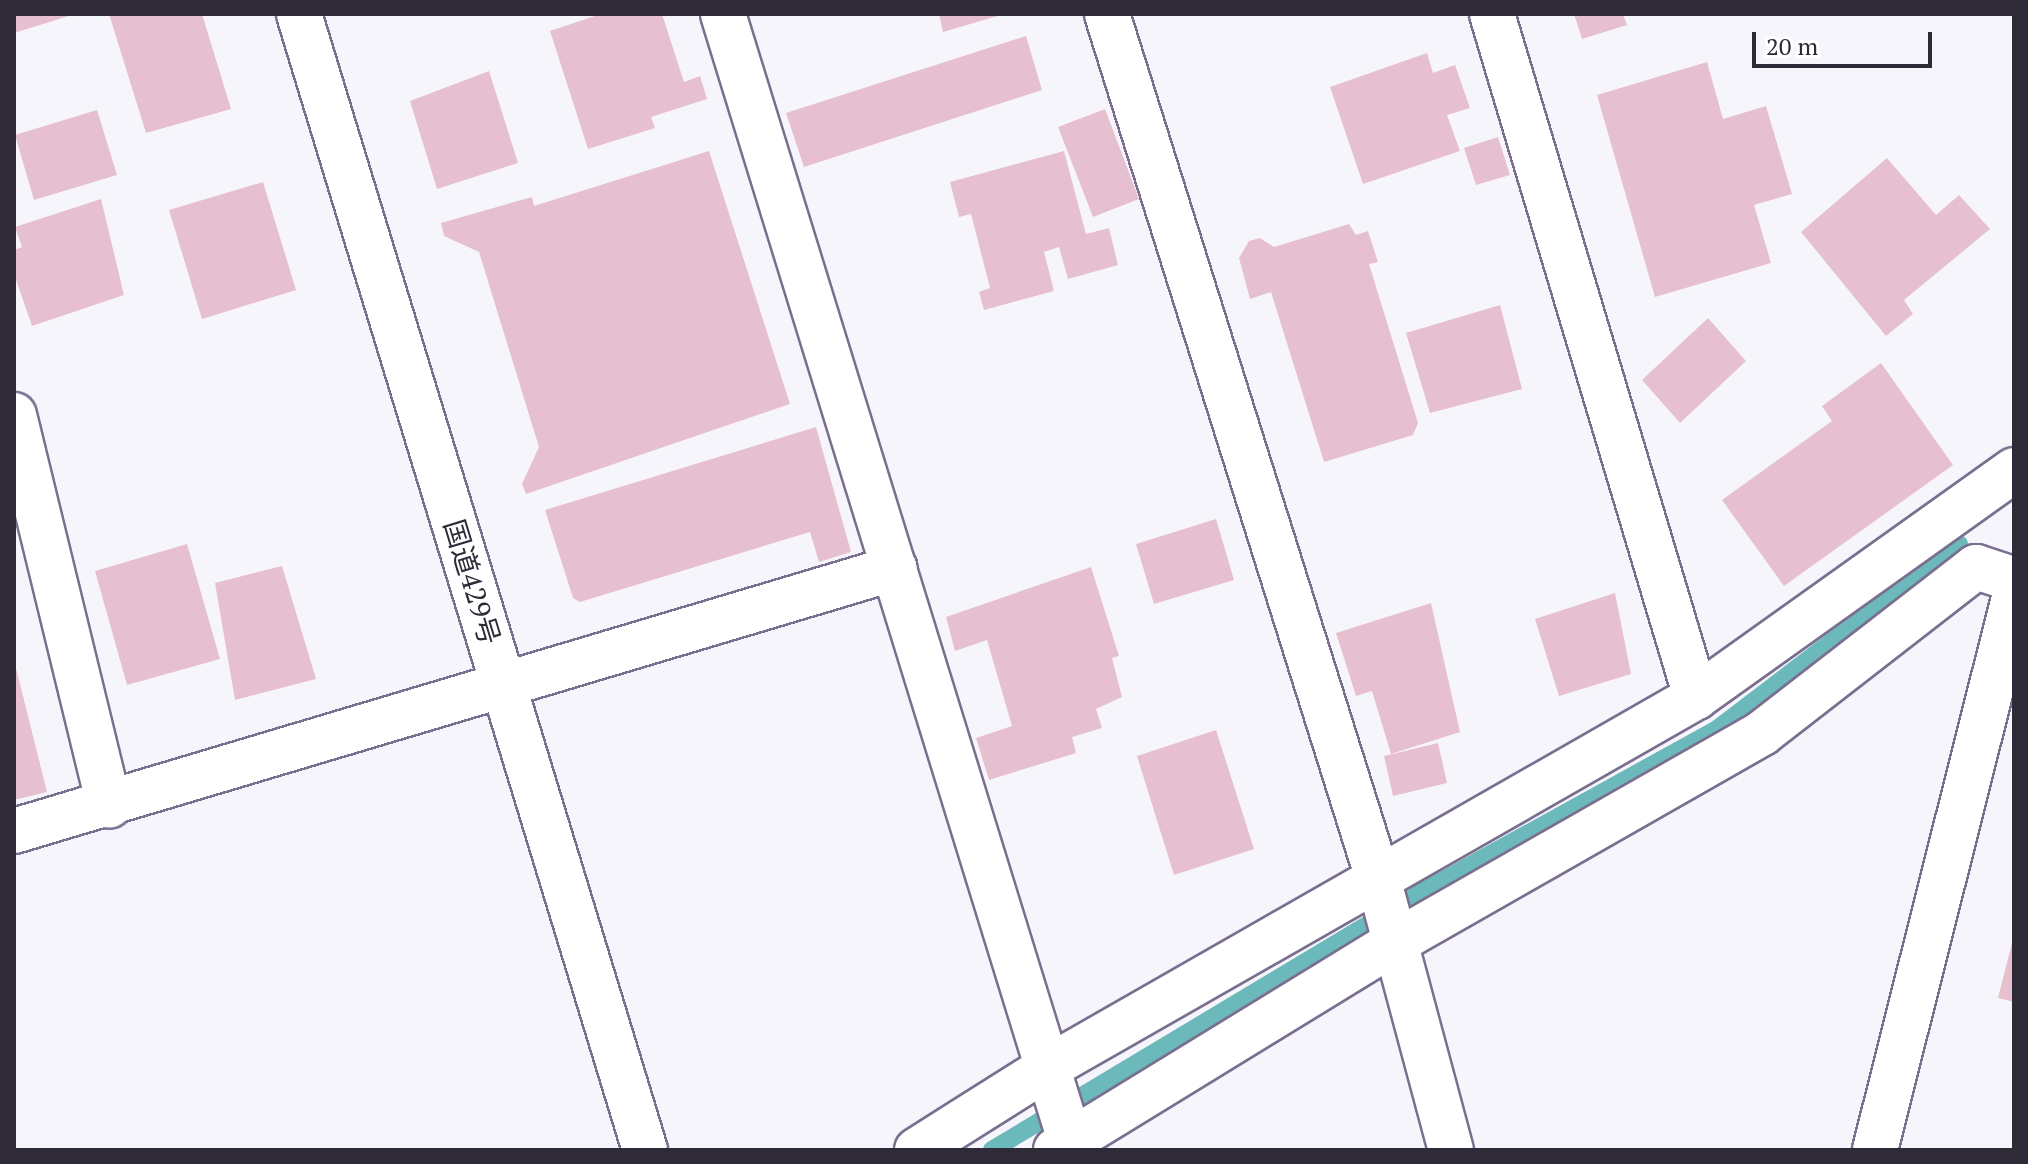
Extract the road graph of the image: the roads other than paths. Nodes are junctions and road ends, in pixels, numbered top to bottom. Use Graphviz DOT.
graph roads {
  1 [pos="299,14"];
  2 [pos="723,14"];
  3 [pos="1107,14"];
  4 [pos="1492,14"];
  5 [pos="14,415"];
  6 [pos="2014,470"];
  7 [pos="895,568"];
  8 [pos="2014,579"];
  9 [pos="2014,598"];
  10 [pos="504,688"];
  11 [pos="1696,697"];
  12 [pos="109,806"];
  13 [pos="14,831"];
  14 [pos="1386,911"];
  15 [pos="1063,1118"];
  16 [pos="645,1150"];
  17 [pos="917,1150"];
  18 [pos="1451,1150"];
  19 [pos="1875,1150"];
  1 -- 10 [label="main road, 国道429号"];
  2 -- 7 [label="main road"];
  3 -- 14 [label="main road"];
  4 -- 11 [label="main road"];
  5 -- 12 [label="main road"];
  6 -- 11 [label="main road"];
  7 -- 10 [label="main road"];
  7 -- 15 [label="main road"];
  8 -- 14 [label="main road"];
  9 -- 19 [label="main road"];
  10 -- 12 [label="main road"];
  10 -- 16 [label="main road, 国道429号"];
  11 -- 14 [label="main road"];
  12 -- 13 [label="main road"];
  14 -- 15 [label="main road"];
  14 -- 15 [label="main road"];
  14 -- 18 [label="main road"];
  15 -- 17 [label="main road"];
}
